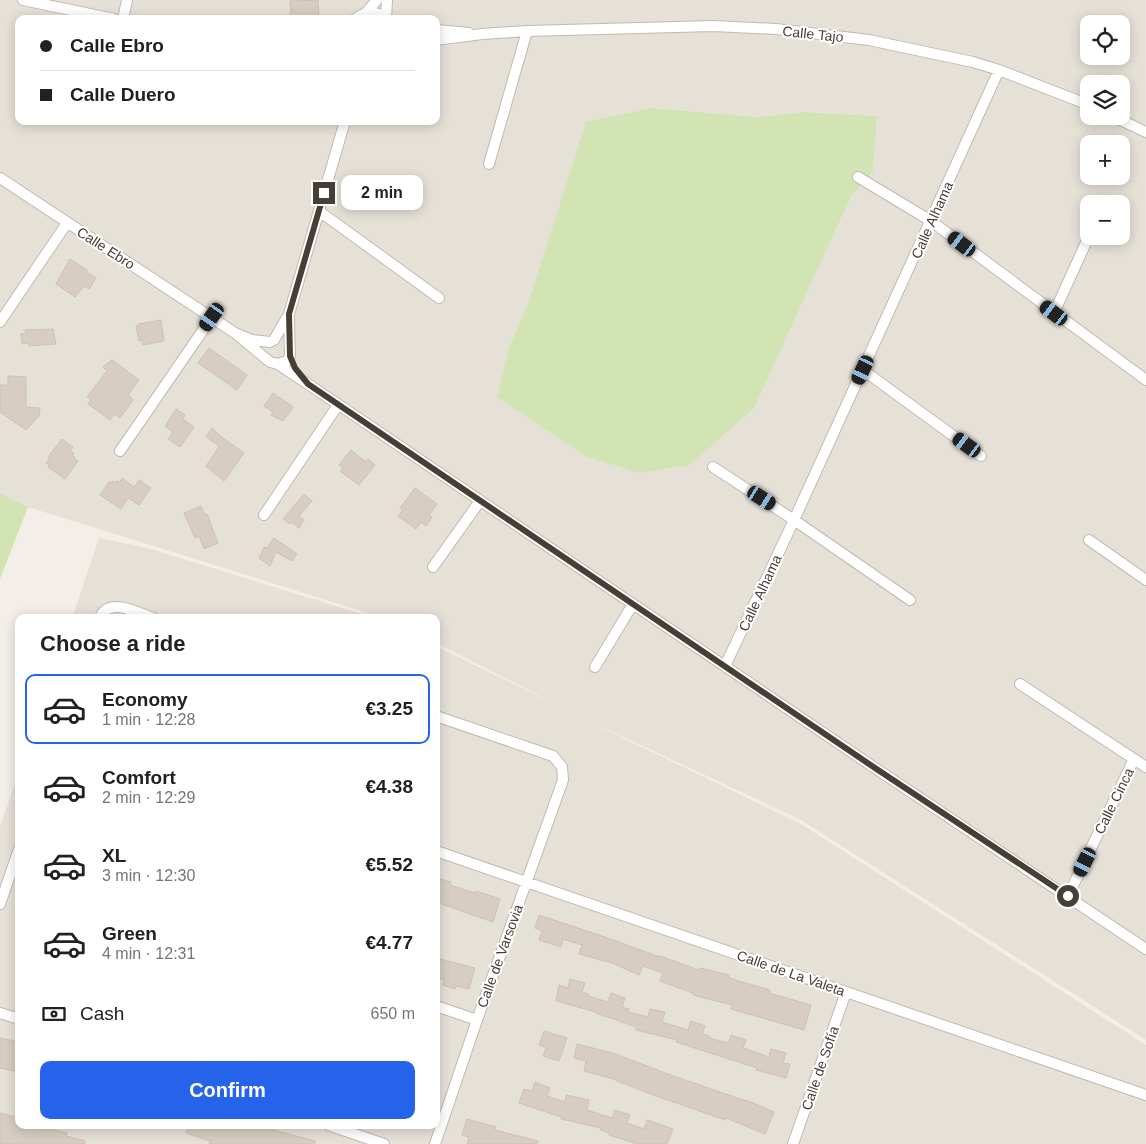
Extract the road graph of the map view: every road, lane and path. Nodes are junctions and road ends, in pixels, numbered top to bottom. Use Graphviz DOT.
graph roads {
  1 [pos="23,0"];
  2 [pos="127,0"];
  3 [pos="377,0"];
  4 [pos="386,0"];
  5 [pos="95,15"];
  6 [pos="124,15"];
  7 [pos="361,15"];
  8 [pos="363,15"];
  9 [pos="382,15"];
  10 [pos="387,15"];
  11 [pos="440,30"];
  12 [pos="527,31"];
  13 [pos="482,34"];
  14 [pos="440,39"];
  15 [pos="999,70"];
  16 [pos="1080,102"];
  17 [pos="1130,124"];
  18 [pos="344,125"];
  19 [pos="1146,132"];
  20 [pos="489,164"];
  21 [pos="858,177"];
  22 [pos="0,178"];
  23 [pos="319,211"];
  24 [pos="932,221"];
  25 [pos="67,223"];
  26 [pos="1085,245"];
  27 [pos="439,298"];
  28 [pos="1054,313"];
  29 [pos="289,314"];
  30 [pos="212,317"];
  31 [pos="0,322"];
  32 [pos="235,334"];
  33 [pos="272,341"];
  34 [pos="290,351"];
  35 [pos="268,359"];
  36 [pos="278,364"];
  37 [pos="863,370"];
  38 [pos="1146,380"];
  39 [pos="308,384"];
  40 [pos="338,405"];
  41 [pos="120,451"];
  42 [pos="982,456"];
  43 [pos="713,467"];
  44 [pos="480,501"];
  45 [pos="264,515"];
  46 [pos="794,520"];
  47 [pos="1089,540"];
  48 [pos="433,567"];
  49 [pos="1146,580"];
  50 [pos="910,600"];
  51 [pos="633,604"];
  52 [pos="101,614"];
  53 [pos="142,614"];
  54 [pos="725,666"];
  55 [pos="596,667"];
  56 [pos="1020,684"];
  57 [pos="440,717"];
  58 [pos="1134,760"];
  59 [pos="1146,768"];
  60 [pos="440,851"];
  61 [pos="15,866"];
  62 [pos="527,881"];
  63 [pos="1068,896"];
  64 [pos="0,904"];
  65 [pos="1146,949"];
  66 [pos="846,992"];
  67 [pos="440,1007"];
  68 [pos="0,1013"];
  69 [pos="15,1019"];
  70 [pos="477,1020"];
  71 [pos="1146,1095"];
  72 [pos="340,1129"];
  73 [pos="384,1144"];
  74 [pos="435,1144"];
  75 [pos="793,1144"];
  1 -- 5 [label="street"];
  2 -- 6 [label="street"];
  3 -- 7 [label="street"];
  4 -- 10 [label="street"];
  8 -- 9 [label="street"];
  11 -- 13 [label="street, Calle Tajo"];
  12 -- 13 [label="street, Calle Tajo"];
  12 -- 15 [label="street, Calle Tajo"];
  12 -- 20 [label="street"];
  13 -- 14 [label="street, Calle Tajo"];
  15 -- 16 [label="street, Calle Tajo"];
  15 -- 24 [label="street, Calle Alhama"];
  17 -- 19 [label="street"];
  18 -- 23 [label="street"];
  21 -- 24 [label="street"];
  22 -- 25 [label="street, Calle Ebro"];
  23 -- 27 [label="street"];
  23 -- 29 [label="street"];
  24 -- 28 [label="street"];
  24 -- 37 [label="street, Calle Alhama"];
  25 -- 30 [label="street, Calle Ebro"];
  25 -- 31 [label="street"];
  26 -- 28 [label="street"];
  28 -- 38 [label="street"];
  29 -- 33 [label="street"];
  29 -- 34 [label="street"];
  30 -- 32 [label="street, Calle Ebro"];
  30 -- 41 [label="street"];
  32 -- 33 [label="street, Calle Ebro"];
  32 -- 35 [label="street, Calle Ebro"];
  33 -- 34 [label="street"];
  33 -- 35 [label="street"];
  34 -- 36 [label="street"];
  34 -- 39 [label="street"];
  35 -- 36 [label="street"];
  36 -- 39 [label="street"];
  37 -- 42 [label="street"];
  37 -- 46 [label="street, Calle Alhama"];
  39 -- 40 [label="street"];
  40 -- 44 [label="street"];
  40 -- 45 [label="street"];
  43 -- 46 [label="street"];
  44 -- 48 [label="street"];
  44 -- 51 [label="street"];
  46 -- 50 [label="street"];
  46 -- 54 [label="street, Calle Alhama"];
  47 -- 49 [label="street"];
  51 -- 54 [label="street"];
  51 -- 55 [label="street"];
  52 -- 53 [label="street"];
  54 -- 63 [label="street"];
  56 -- 58 [label="street, Calle Cinca"];
  57 -- 62 [label="street, Calle de Varsovia"];
  58 -- 59 [label="street, Calle Cinca"];
  58 -- 63 [label="street, Calle Cinca"];
  60 -- 62 [label="street, Calle de La Valeta"];
  61 -- 64 [label="street"];
  62 -- 66 [label="street, Calle de La Valeta"];
  62 -- 70 [label="street, Calle de Varsovia"];
  63 -- 65 [label="street"];
  66 -- 71 [label="street, Calle de La Valeta"];
  66 -- 75 [label="street, Calle de Sofía"];
  67 -- 70 [label="street"];
  68 -- 69 [label="street"];
  70 -- 74 [label="street, Calle de Varsovia"];
  72 -- 73 [label="street"];
}
